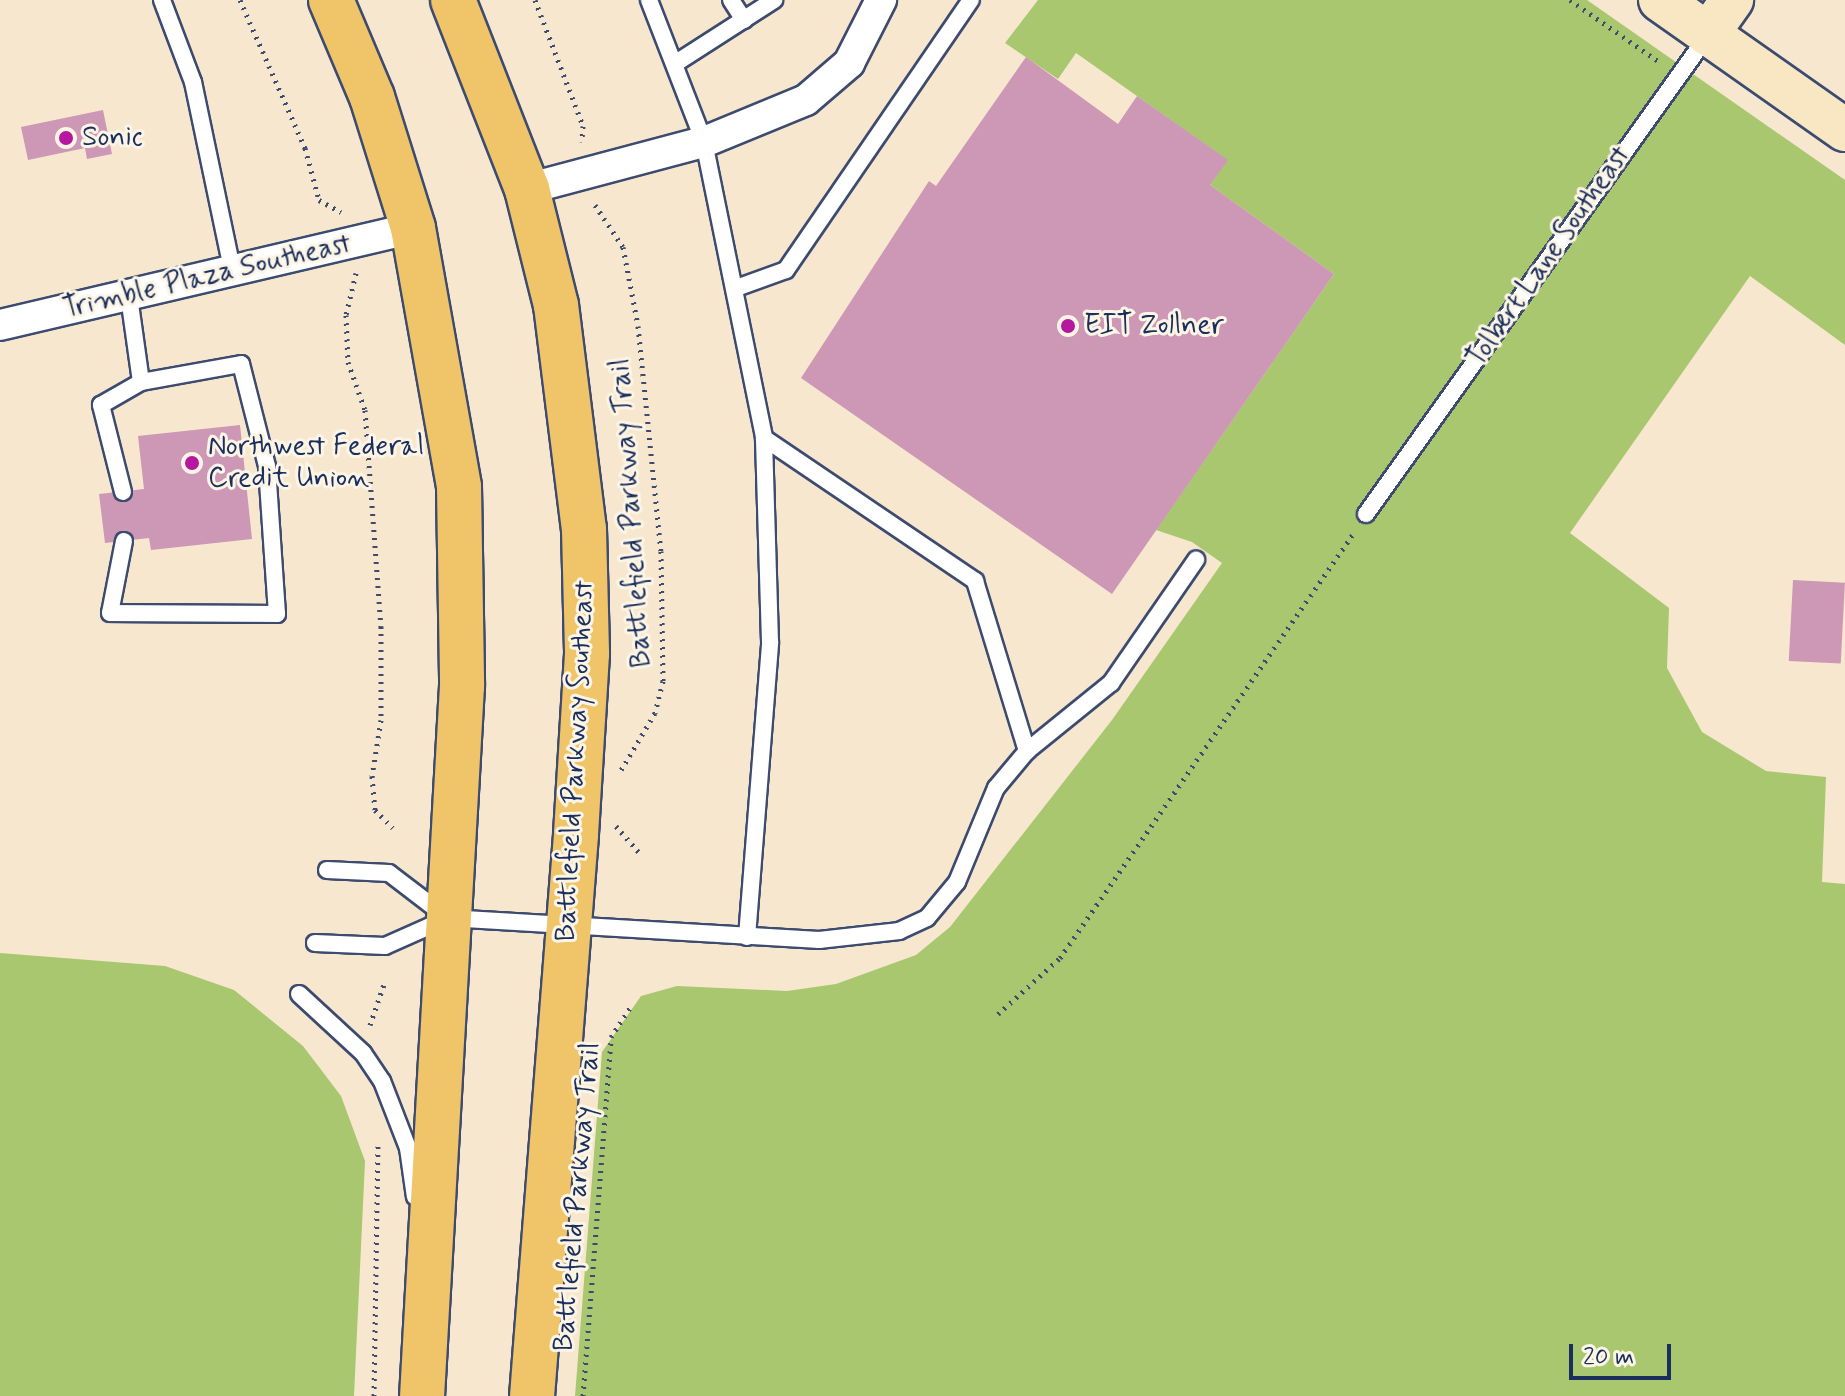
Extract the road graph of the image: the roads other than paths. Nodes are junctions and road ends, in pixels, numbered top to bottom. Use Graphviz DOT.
graph roads {
  1 [pos="162,0"];
  2 [pos="331,0"];
  3 [pos="453,0"];
  4 [pos="649,0"];
  5 [pos="731,0"];
  6 [pos="774,0"];
  7 [pos="881,0"];
  8 [pos="971,0"];
  9 [pos="1660,0"];
  10 [pos="1732,0"];
  11 [pos="744,20"];
  12 [pos="1708,34"];
  13 [pos="676,63"];
  14 [pos="1845,130"];
  15 [pos="704,142"];
  16 [pos="527,189"];
  17 [pos="413,228"];
  18 [pos="232,269"];
  19 [pos="739,287"];
  20 [pos="129,297"];
  21 [pos="0,325"];
  22 [pos="141,382"];
  23 [pos="764,438"];
  24 [pos="123,492"];
  25 [pos="1366,514"];
  26 [pos="124,541"];
  27 [pos="1196,560"];
  28 [pos="1027,751"];
  29 [pos="327,870"];
  30 [pos="448,918"];
  31 [pos="569,927"];
  32 [pos="747,937"];
  33 [pos="315,943"];
  34 [pos="299,994"];
  35 [pos="426,1307"];
  36 [pos="422,1396"];
  37 [pos="532,1396"];
  1 -- 18 [label="lane"];
  2 -- 17 [label="main road"];
  3 -- 16 [label="main road, Battlefield Parkway Southeast"];
  4 -- 13 [label="lane"];
  5 -- 11 [label="lane"];
  6 -- 11 [label="lane"];
  7 -- 15 [label="street"];
  8 -- 19 [label="lane"];
  9 -- 12 [label="street"];
  10 -- 12 [label="street, Tolbert Lane Southeast"];
  11 -- 13 [label="lane"];
  12 -- 14 [label="street"];
  12 -- 25 [label="lane, Tolbert Lane Southeast"];
  13 -- 15 [label="lane"];
  15 -- 16 [label="street"];
  15 -- 19 [label="lane"];
  16 -- 31 [label="main road, Battlefield Parkway Southeast"];
  17 -- 18 [label="street, Trimble Plaza Southeast"];
  17 -- 30 [label="main road"];
  18 -- 20 [label="street, Trimble Plaza Southeast"];
  19 -- 23 [label="lane"];
  20 -- 21 [label="street, Trimble Plaza Southeast"];
  20 -- 22 [label="lane"];
  22 -- 24 [label="lane"];
  22 -- 26 [label="lane"];
  23 -- 28 [label="lane"];
  23 -- 32 [label="lane"];
  27 -- 28 [label="lane"];
  28 -- 32 [label="lane"];
  29 -- 30 [label="lane"];
  30 -- 31 [label="lane"];
  30 -- 33 [label="lane"];
  30 -- 35 [label="main road"];
  31 -- 32 [label="lane"];
  31 -- 37 [label="main road, Battlefield Parkway Southeast"];
  34 -- 35 [label="lane"];
  35 -- 36 [label="main road"];
}
